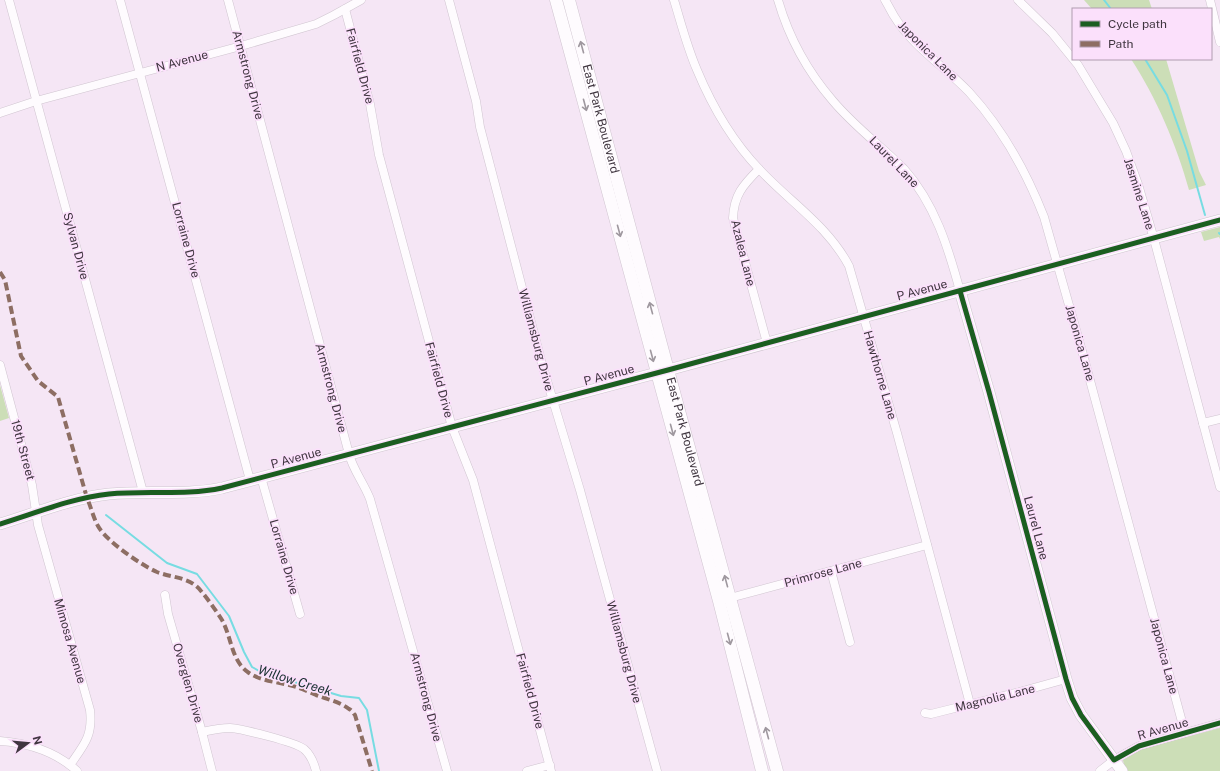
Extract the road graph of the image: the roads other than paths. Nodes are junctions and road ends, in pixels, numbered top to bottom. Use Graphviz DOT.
graph roads {
  1 [pos="9,0"];
  2 [pos="120,0"];
  3 [pos="228,0"];
  4 [pos="361,0"];
  5 [pos="449,0"];
  6 [pos="556,0"];
  7 [pos="569,0"];
  8 [pos="674,0"];
  9 [pos="778,0"];
  10 [pos="885,0"];
  11 [pos="1018,0"];
  12 [pos="1212,8"];
  13 [pos="345,9"];
  14 [pos="1220,42"];
  15 [pos="241,46"];
  16 [pos="1072,58"];
  17 [pos="1074,60"];
  18 [pos="140,72"];
  19 [pos="36,101"];
  20 [pos="0,113"];
  21 [pos="759,169"];
  22 [pos="1220,220"];
  23 [pos="1154,239"];
  24 [pos="1058,265"];
  25 [pos="960,291"];
  26 [pos="863,316"];
  27 [pos="767,343"];
  28 [pos="0,365"];
  29 [pos="662,372"];
  30 [pos="553,400"];
  31 [pos="1220,419"];
  32 [pos="1203,423"];
  33 [pos="452,427"];
  34 [pos="349,454"];
  35 [pos="262,477"];
  36 [pos="250,480"];
  37 [pos="1220,487"];
  38 [pos="142,492"];
  39 [pos="36,512"];
  40 [pos="0,524"];
  41 [pos="927,545"];
  42 [pos="831,571"];
  43 [pos="165,595"];
  44 [pos="725,600"];
  45 [pos="300,614"];
  46 [pos="850,642"];
  47 [pos="1066,679"];
  48 [pos="970,704"];
  49 [pos="925,713"];
  50 [pos="1220,723"];
  51 [pos="202,732"];
  52 [pos="1185,733"];
  53 [pos="0,741"];
  54 [pos="772,751"];
  55 [pos="758,754"];
  56 [pos="1114,760"];
  57 [pos="70,765"];
  58 [pos="551,768"];
  59 [pos="77,771"];
  60 [pos="212,771"];
  61 [pos="316,771"];
  62 [pos="447,771"];
  63 [pos="527,771"];
  64 [pos="657,771"];
  65 [pos="762,771"];
  66 [pos="777,771"];
  67 [pos="1100,771"];
  68 [pos="1122,771"];
  1 -- 19 [label="street, Sylvan Drive"];
  2 -- 18 [label="street, Lorraine Drive"];
  3 -- 15 [label="street, Armstrong Drive"];
  4 -- 13 [label="street, N Avenue"];
  5 -- 30 [label="street, Williamsburg Drive"];
  6 -- 29 [label="main road, East Park Boulevard, one-way"];
  29 -- 7 [label="main road, East Park Boulevard, one-way"];
  8 -- 21 [label="street, Hawthorne Lane"];
  9 -- 25 [label="street, Laurel Lane"];
  10 -- 24 [label="street, Japonica Lane"];
  11 -- 16 [label="street, Jasmine Lane"];
  12 -- 14 [label="street"];
  13 -- 15 [label="street, N Avenue"];
  13 -- 33 [label="street, Fairfield Drive"];
  15 -- 18 [label="street, N Avenue"];
  15 -- 34 [label="street, Armstrong Drive"];
  17 -- 23 [label="street, Jasmine Lane"];
  18 -- 19 [label="street, N Avenue"];
  18 -- 36 [label="street, Lorraine Drive"];
  19 -- 20 [label="street, N Avenue"];
  19 -- 38 [label="street, Sylvan Drive"];
  21 -- 26 [label="street, Hawthorne Lane"];
  21 -- 27 [label="street, Azalea Lane"];
  22 -- 23 [label="street, P Avenue"];
  23 -- 24 [label="street, P Avenue"];
  23 -- 32 [label="street, Jasmine Lane"];
  24 -- 25 [label="street, P Avenue"];
  24 -- 52 [label="street, Japonica Lane"];
  25 -- 26 [label="street, P Avenue"];
  25 -- 47 [label="street, Laurel Lane"];
  26 -- 27 [label="street, P Avenue"];
  26 -- 41 [label="street, Hawthorne Lane"];
  27 -- 29 [label="street, P Avenue"];
  28 -- 39 [label="street, 19th Street"];
  29 -- 30 [label="street, P Avenue"];
  29 -- 44 [label="main road, East Park Boulevard"];
  30 -- 33 [label="street, P Avenue"];
  30 -- 64 [label="street, Williamsburg Drive"];
  31 -- 32 [label="street"];
  32 -- 37 [label="street, Jasmine Lane"];
  33 -- 34 [label="street, P Avenue"];
  33 -- 58 [label="street, Fairfield Drive"];
  34 -- 35 [label="street, P Avenue"];
  34 -- 62 [label="street, Armstrong Drive"];
  35 -- 36 [label="street, P Avenue"];
  35 -- 45 [label="street, Lorraine Drive"];
  36 -- 38 [label="street, P Avenue"];
  38 -- 39 [label="street, P Avenue"];
  39 -- 40 [label="street, P Avenue"];
  39 -- 57 [label="street, Mimosa Avenue"];
  41 -- 42 [label="street, Primrose Lane"];
  41 -- 48 [label="street, Hawthorne Lane"];
  42 -- 44 [label="street, Primrose Lane"];
  42 -- 46 [label="street"];
  43 -- 51 [label="street, Overglen Drive"];
  54 -- 44 [label="main road, East Park Boulevard, one-way"];
  44 -- 55 [label="main road, East Park Boulevard, one-way"];
  47 -- 48 [label="street, Magnolia Lane"];
  47 -- 56 [label="street, Laurel Lane"];
  48 -- 49 [label="street, Magnolia Lane"];
  50 -- 52 [label="street, R Avenue"];
  51 -- 60 [label="street, Overglen Drive"];
  51 -- 61 [label="street"];
  52 -- 56 [label="street, R Avenue"];
  53 -- 57 [label="street"];
  54 -- 55 [label="main road"];
  54 -- 66 [label="main road, East Park Boulevard"];
  55 -- 65 [label="main road, East Park Boulevard"];
  56 -- 67 [label="street, R Avenue"];
  56 -- 68 [label="street, Laurel Lane"];
  57 -- 59 [label="street"];
  58 -- 63 [label="street"];
}
